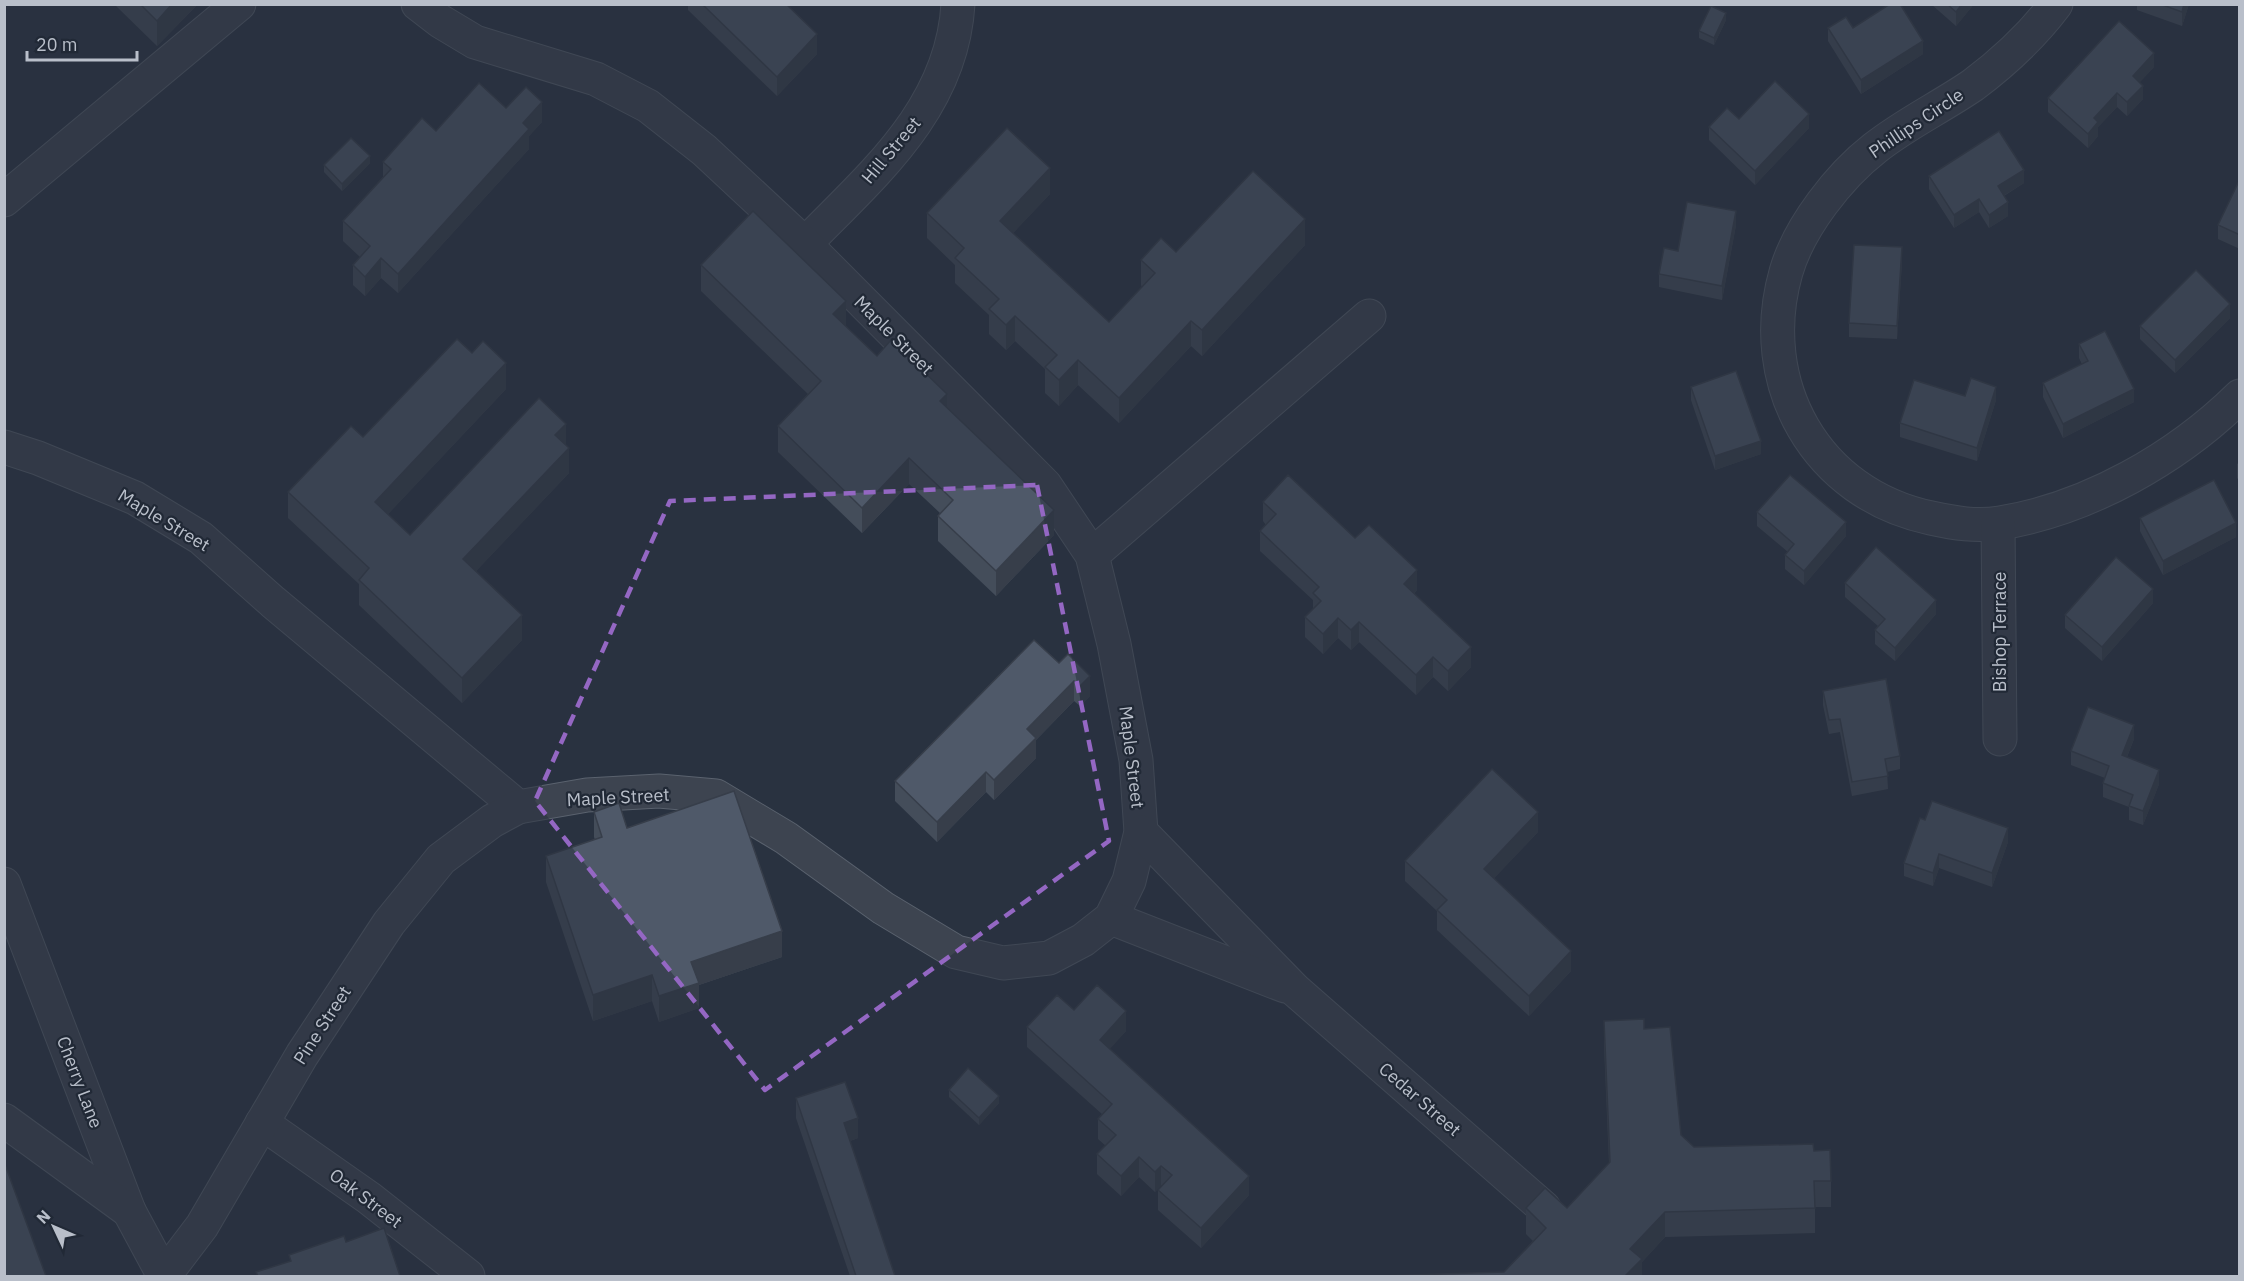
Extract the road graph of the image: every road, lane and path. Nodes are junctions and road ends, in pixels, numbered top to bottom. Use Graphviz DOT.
graph roads {
  1 [pos="239,4"];
  2 [pos="418,4"];
  3 [pos="958,4"];
  4 [pos="2056,4"];
  5 [pos="4,200"];
  6 [pos="805,244"];
  7 [pos="1369,316"];
  8 [pos="2240,396"];
  9 [pos="4,447"];
  10 [pos="1998,524"];
  11 [pos="1092,555"];
  12 [pos="2000,740"];
  13 [pos="518,807"];
  14 [pos="1141,831"];
  15 [pos="4,884"];
  16 [pos="1111,918"];
  17 [pos="1295,990"];
  18 [pos="4,1120"];
  19 [pos="262,1123"];
  20 [pos="1544,1208"];
  21 [pos="129,1211"];
  22 [pos="164,1276"];
  23 [pos="468,1276"];
  1 -- 5 [label="street"];
  2 -- 6 [label="street, Maple Street"];
  3 -- 6 [label="street, Hill Street"];
  4 -- 10 [label="street, Phillips Circle"];
  6 -- 11 [label="street, Maple Street"];
  7 -- 11 [label="street"];
  8 -- 10 [label="street, Phillips Circle"];
  9 -- 13 [label="street, Maple Street"];
  10 -- 12 [label="street, Bishop Terrace"];
  11 -- 14 [label="street, Maple Street"];
  13 -- 16 [label="street, Maple Street"];
  13 -- 19 [label="street, Pine Street"];
  14 -- 16 [label="street, Maple Street"];
  14 -- 17 [label="street, Cedar Street"];
  15 -- 21 [label="street, Cherry Lane"];
  16 -- 17 [label="street"];
  17 -- 20 [label="street, Cedar Street"];
  18 -- 21 [label="street"];
  19 -- 22 [label="street, Pine Street"];
  19 -- 23 [label="street, Oak Street"];
  21 -- 22 [label="street, Cherry Lane"];
}
